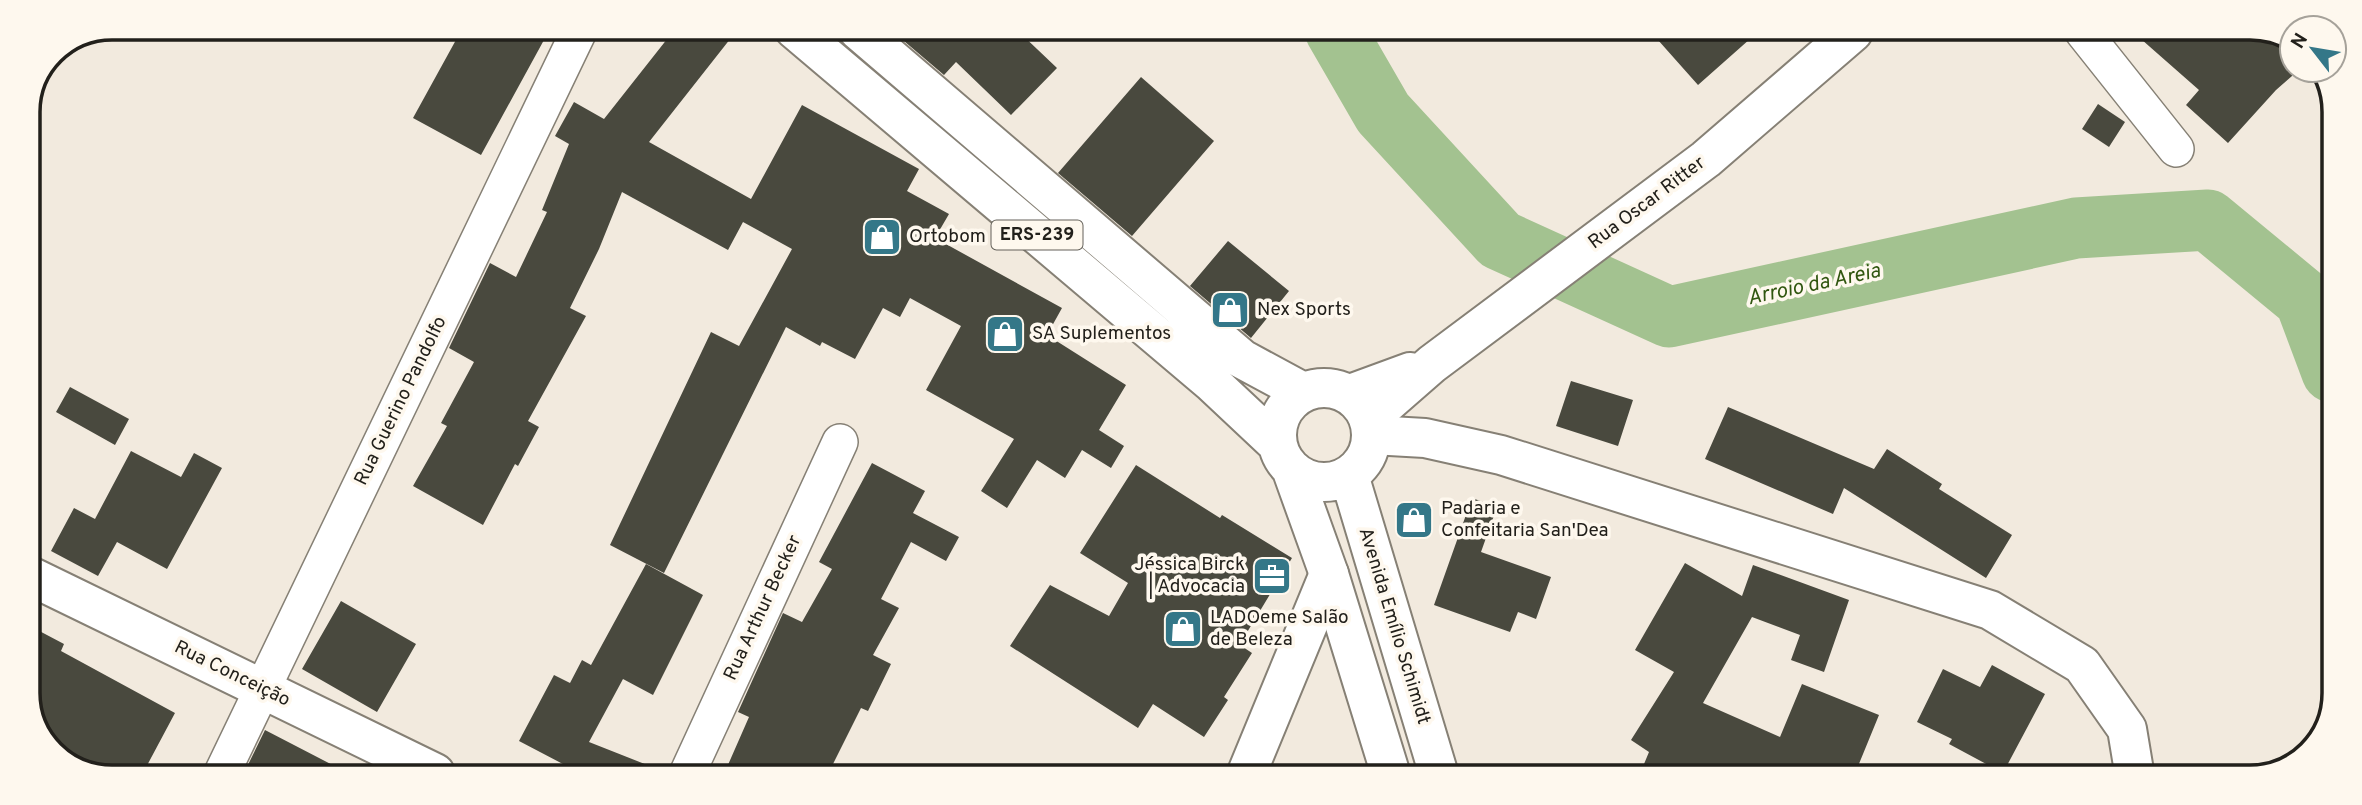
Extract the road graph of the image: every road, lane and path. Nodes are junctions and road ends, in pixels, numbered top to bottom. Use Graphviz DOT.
graph roads {
  1 [pos="575,40"];
  2 [pos="807,40"];
  3 [pos="870,40"];
  4 [pos="1844,40"];
  5 [pos="2089,40"];
  6 [pos="2176,149"];
  7 [pos="1303,392"];
  8 [pos="1364,416"];
  9 [pos="839,442"];
  10 [pos="1285,458"];
  11 [pos="1349,475"];
  12 [pos="1329,574"];
  13 [pos="40,581"];
  14 [pos="263,689"];
  15 [pos="226,765"];
  16 [pos="419,765"];
  17 [pos="691,765"];
  18 [pos="1250,765"];
  19 [pos="1388,765"];
  20 [pos="1436,765"];
  21 [pos="2133,765"];
  1 -- 14 [label="street, Rua Guerino Pandolfo"];
  2 -- 10 [label="main road, ERS-239"];
  3 -- 7 [label="main road, ERS-239"];
  4 -- 8 [label="main road, Rua Oscar Ritter"];
  5 -- 6 [label="street"];
  7 -- 8 [label="main road"];
  7 -- 10 [label="main road"];
  8 -- 11 [label="main road"];
  8 -- 21 [label="main road"];
  9 -- 17 [label="street, Rua Arthur Becker"];
  10 -- 11 [label="main road"];
  10 -- 12 [label="main road, ERS-239"];
  11 -- 20 [label="main road, Avenida Emílio Schimidt"];
  12 -- 18 [label="main road"];
  12 -- 19 [label="main road, ERS-239"];
  13 -- 14 [label="main road, Rua Conceição"];
  14 -- 15 [label="street, Rua Guerino Pandolfo"];
  14 -- 16 [label="main road, Rua Conceição"];
}
